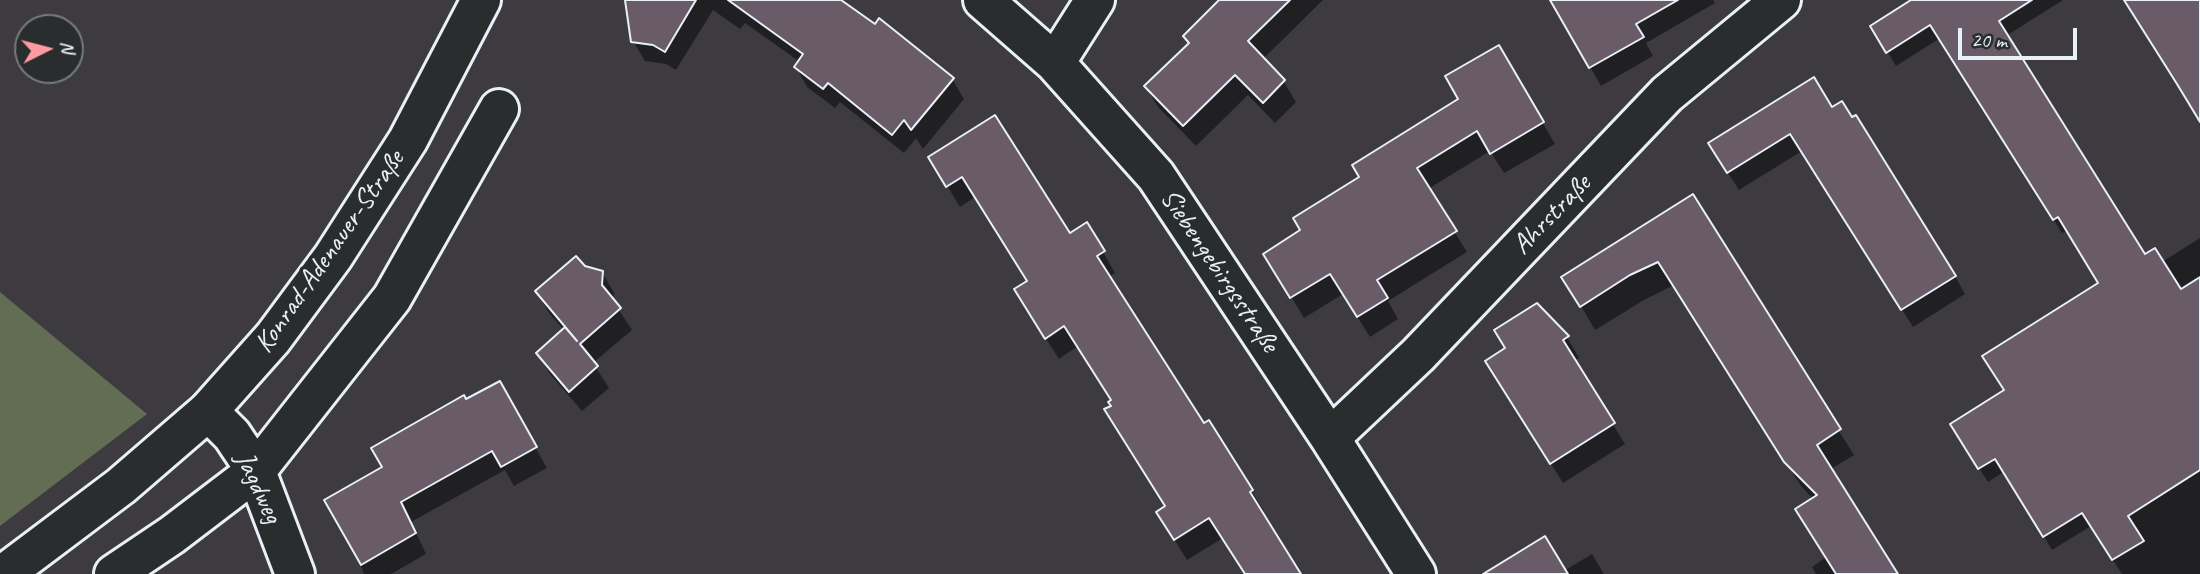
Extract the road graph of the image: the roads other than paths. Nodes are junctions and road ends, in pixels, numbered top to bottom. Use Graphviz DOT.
graph roads {
  1 [pos="481,0"];
  2 [pos="983,0"];
  3 [pos="1095,0"];
  4 [pos="1782,0"];
  5 [pos="1055,63"];
  6 [pos="499,109"];
  7 [pos="208,411"];
  8 [pos="1330,438"];
  9 [pos="256,471"];
  10 [pos="4,574"];
  11 [pos="114,574"];
  12 [pos="295,574"];
  13 [pos="1416,574"];
  1 -- 7 [label="street, Konrad-Adenauer-Straße"];
  2 -- 5 [label="street, Siebengebirgsstraße"];
  3 -- 5 [label="street"];
  4 -- 8 [label="street, Ahrstraße"];
  5 -- 8 [label="street, Siebengebirgsstraße"];
  6 -- 9 [label="street"];
  7 -- 9 [label="street, Jagdweg"];
  7 -- 10 [label="street, Konrad-Adenauer-Straße"];
  8 -- 13 [label="street, Siebengebirgsstraße"];
  9 -- 11 [label="street"];
  9 -- 12 [label="street, Jagdweg"];
}
